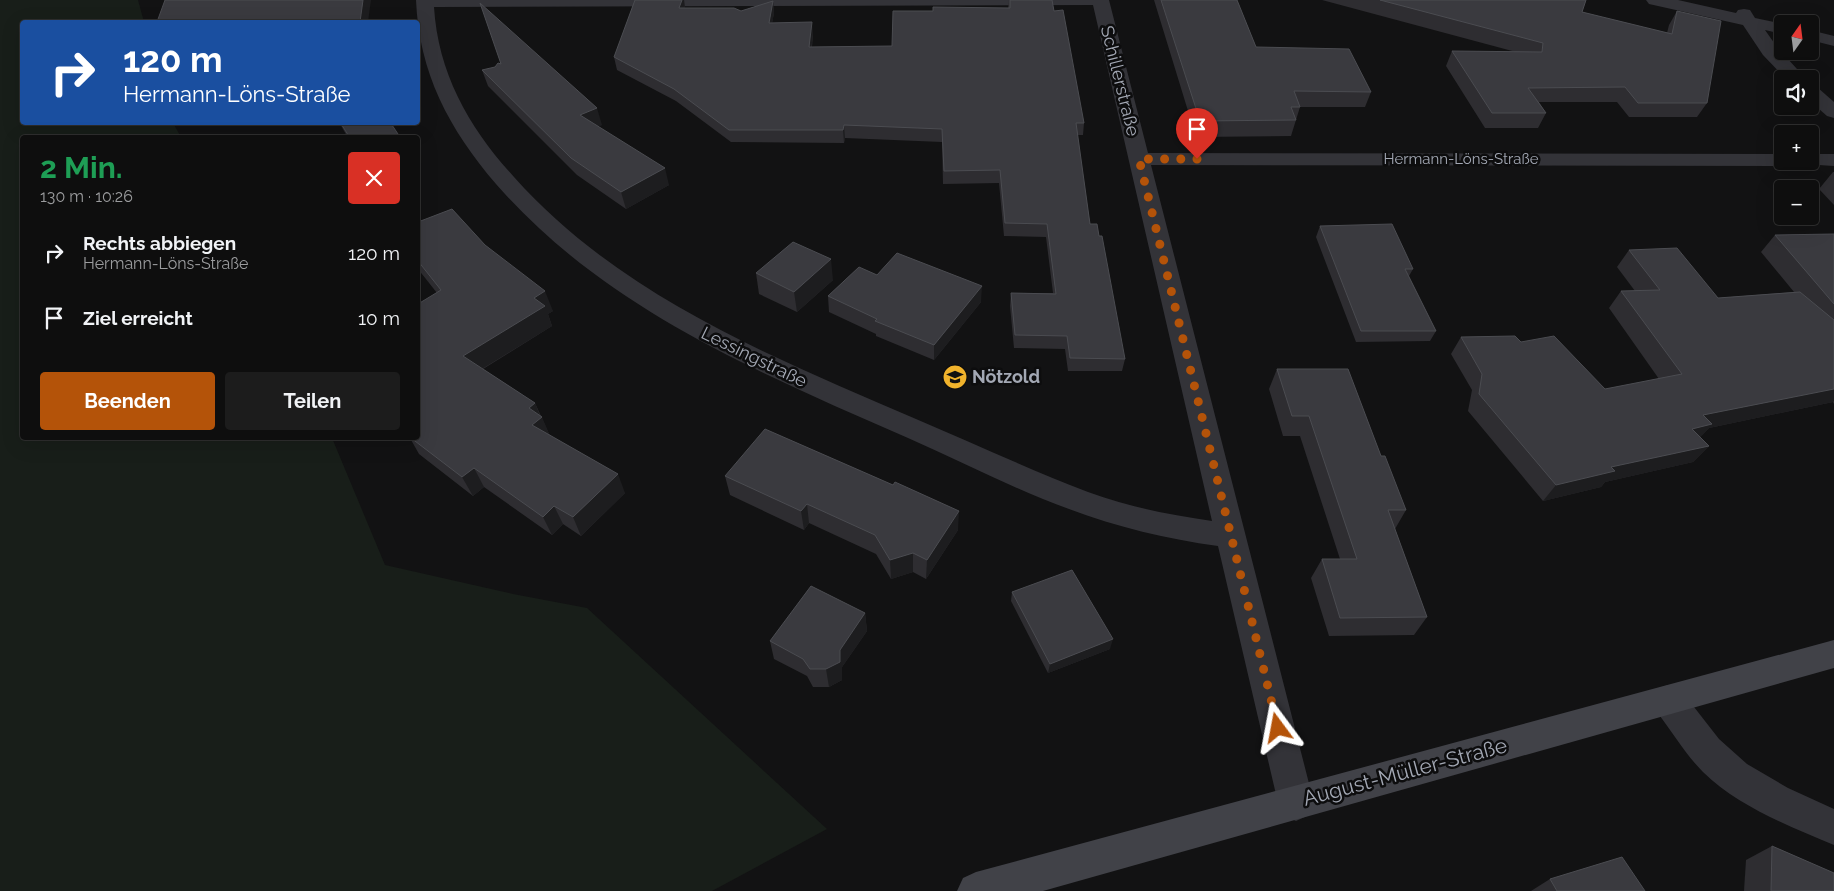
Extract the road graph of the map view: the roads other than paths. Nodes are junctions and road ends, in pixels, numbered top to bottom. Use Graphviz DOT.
graph roads {
  1 [pos="1100,0"];
  2 [pos="1655,0"];
  3 [pos="1734,0"];
  4 [pos="425,1"];
  5 [pos="1749,21"];
  6 [pos="1774,27"];
  7 [pos="1819,37"];
  8 [pos="1834,41"];
  9 [pos="1788,70"];
  10 [pos="1819,99"];
  11 [pos="1834,112"];
  12 [pos="1139,159"];
  13 [pos="1774,160"];
  14 [pos="1819,160"];
  15 [pos="1834,160"];
  16 [pos="1231,535"];
  17 [pos="1834,654"];
  18 [pos="1668,700"];
  19 [pos="1296,803"];
  20 [pos="1834,827"];
  21 [pos="976,891"];
  1 -- 4 [label="street"];
  1 -- 12 [label="street, Schillerstraße"];
  2 -- 5 [label="street"];
  3 -- 5 [label="street"];
  4 -- 16 [label="street, Lessingstraße"];
  5 -- 6 [label="street"];
  5 -- 9 [label="street"];
  7 -- 8 [label="street"];
  10 -- 11 [label="street"];
  12 -- 13 [label="street, Hermann-Löns-Straße"];
  12 -- 16 [label="street, Schillerstraße"];
  14 -- 15 [label="street"];
  16 -- 19 [label="street, Schillerstraße"];
  17 -- 18 [label="main road, August-Müller-Straße"];
  18 -- 19 [label="main road, August-Müller-Straße"];
  18 -- 20 [label="street"];
  19 -- 21 [label="main road, August-Müller-Straße"];
}
